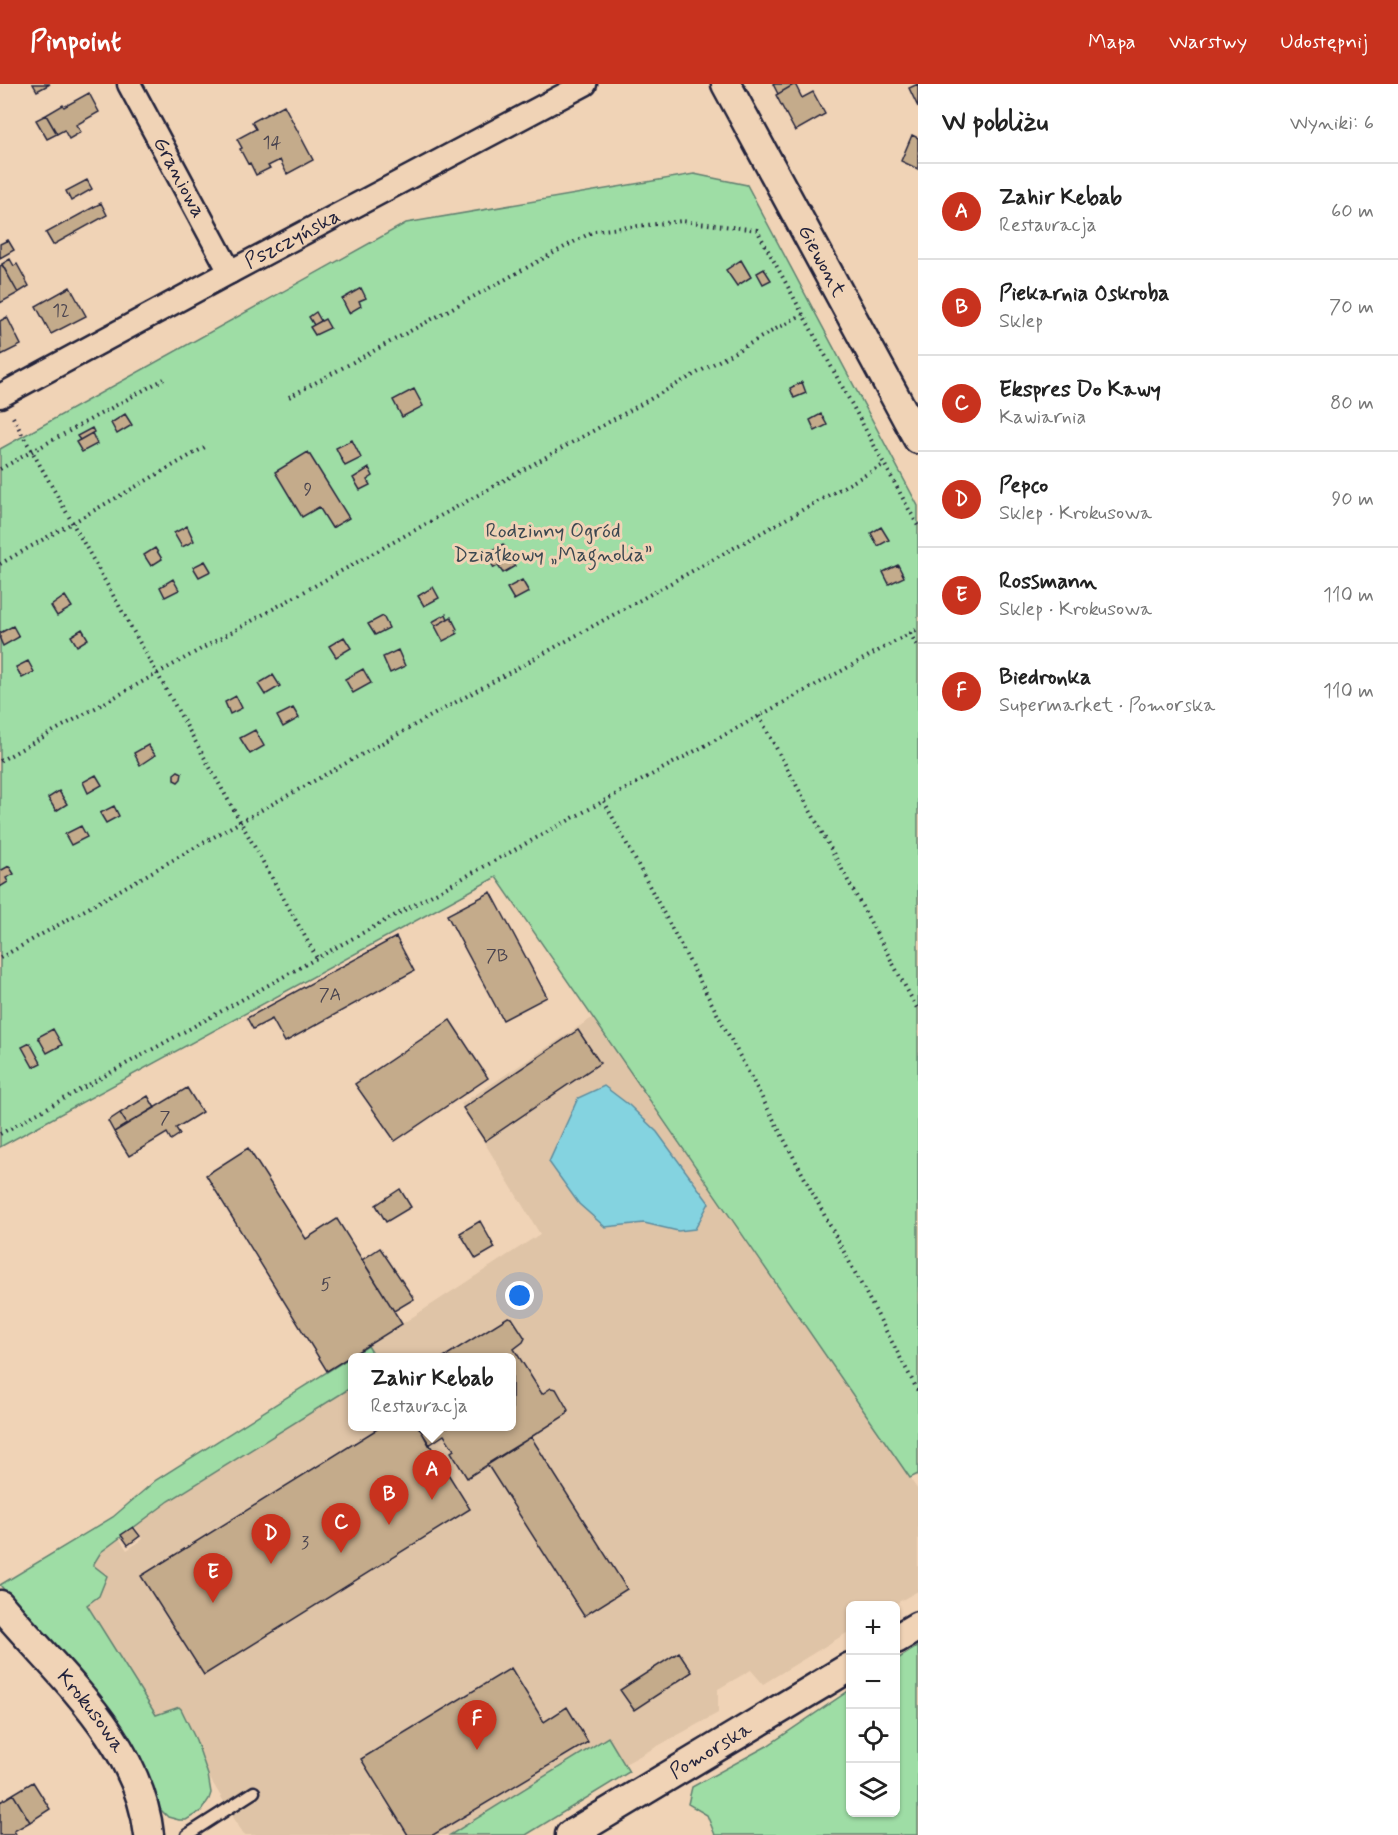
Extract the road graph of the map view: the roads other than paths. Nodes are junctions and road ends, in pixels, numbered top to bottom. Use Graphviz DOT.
graph roads {
  1 [pos="129,84"];
  2 [pos="585,84"];
  3 [pos="726,84"];
  4 [pos="230,272"];
  5 [pos="0,396"];
  6 [pos="918,438"];
  7 [pos="0,1605"];
  8 [pos="918,1626"];
  9 [pos="900,1637"];
  10 [pos="846,1668"];
  11 [pos="254,1792"];
  12 [pos="149,1835"];
  13 [pos="187,1835"];
  14 [pos="570,1835"];
  1 -- 4 [label="street, Graniowa"];
  2 -- 4 [label="street, Pszczyńska"];
  3 -- 6 [label="street, Giewont"];
  4 -- 5 [label="street, Pszczyńska"];
  7 -- 12 [label="street, Krokusowa"];
  8 -- 9 [label="street"];
  10 -- 14 [label="street, Pomorska"];
  11 -- 13 [label="lane"];
}
